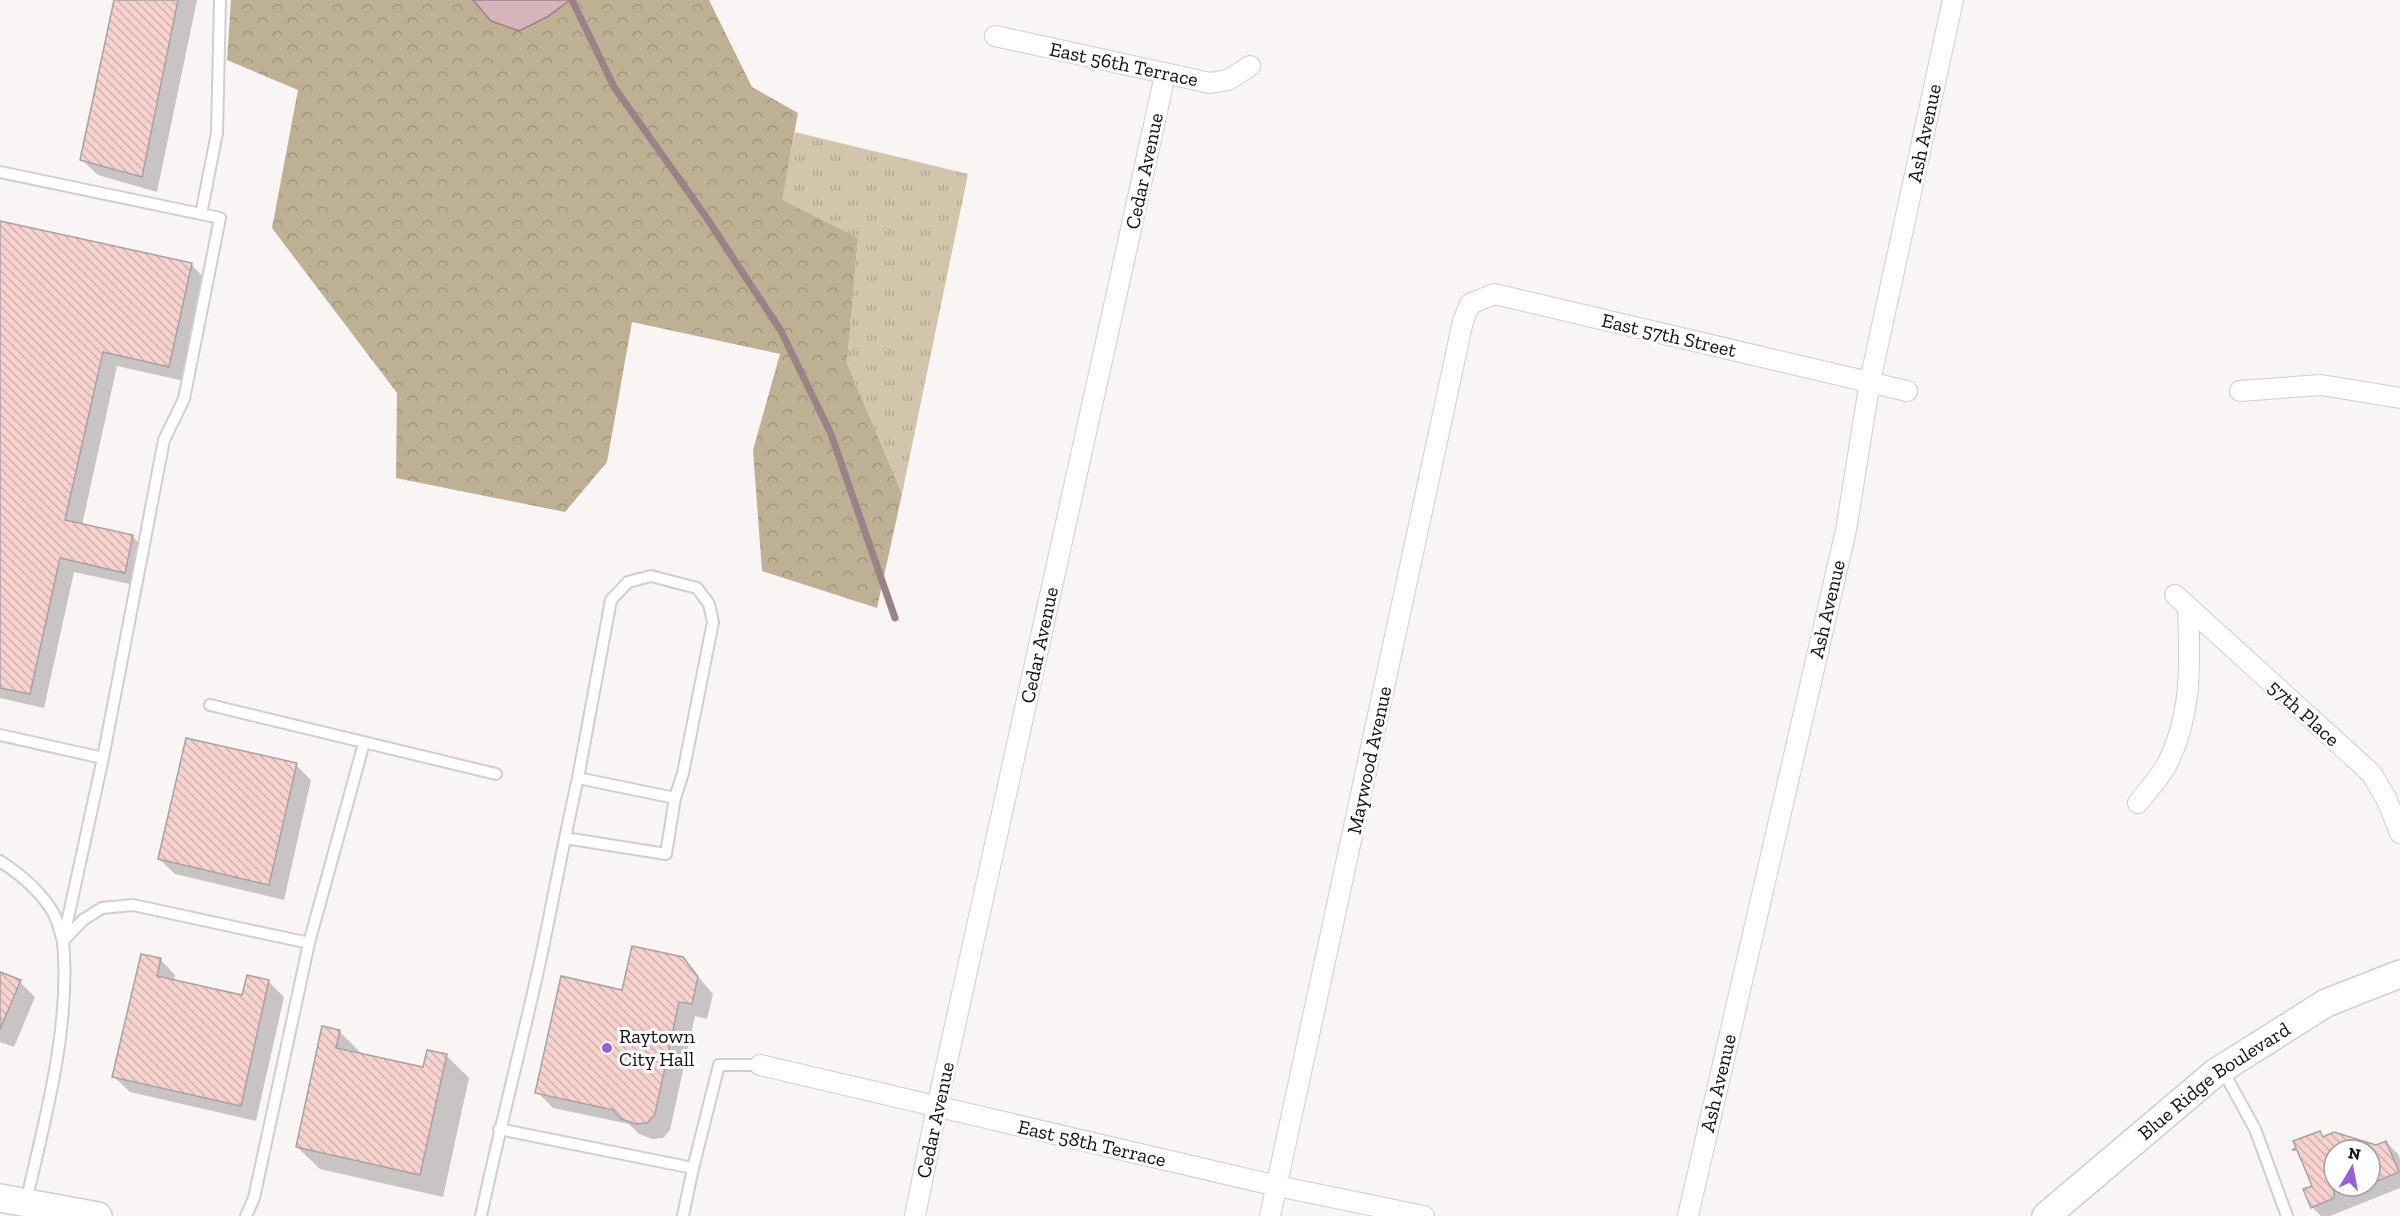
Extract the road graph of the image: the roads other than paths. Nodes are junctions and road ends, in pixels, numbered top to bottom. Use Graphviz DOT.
graph roads {
  1 [pos="220,0"];
  2 [pos="1953,0"];
  3 [pos="995,36"];
  4 [pos="1250,66"];
  5 [pos="1165,75"];
  6 [pos="0,172"];
  7 [pos="201,214"];
  8 [pos="1470,304"];
  9 [pos="1870,381"];
  10 [pos="1907,391"];
  11 [pos="2240,391"];
  12 [pos="2400,398"];
  13 [pos="210,705"];
  14 [pos="0,735"];
  15 [pos="364,742"];
  16 [pos="103,758"];
  17 [pos="496,774"];
  18 [pos="578,778"];
  19 [pos="675,798"];
  20 [pos="2138,803"];
  21 [pos="2400,833"];
  22 [pos="565,838"];
  23 [pos="0,861"];
  24 [pos="63,941"];
  25 [pos="309,943"];
  26 [pos="2400,974"];
  27 [pos="760,1065"];
  28 [pos="2222,1069"];
  29 [pos="937,1107"];
  30 [pos="500,1129"];
  31 [pos="693,1168"];
  32 [pos="1277,1186"];
  33 [pos="16,1206"];
  34 [pos="98,1216"];
  35 [pos="246,1216"];
  36 [pos="482,1216"];
  37 [pos="683,1216"];
  38 [pos="915,1216"];
  39 [pos="1270,1216"];
  40 [pos="1425,1216"];
  41 [pos="1688,1216"];
  42 [pos="2046,1216"];
  43 [pos="2288,1216"];
  1 -- 7 [label="lane"];
  2 -- 9 [label="street, Ash Avenue"];
  3 -- 5 [label="street, East 56th Terrace"];
  4 -- 5 [label="street, East 56th Terrace"];
  5 -- 29 [label="street, Cedar Avenue"];
  6 -- 7 [label="lane"];
  7 -- 16 [label="lane"];
  8 -- 9 [label="street, East 57th Street"];
  8 -- 32 [label="street, Maywood Avenue"];
  9 -- 10 [label="street, East 57th Street"];
  9 -- 41 [label="street, Ash Avenue"];
  11 -- 12 [label="street"];
  13 -- 15 [label="lane"];
  14 -- 16 [label="lane"];
  15 -- 17 [label="lane"];
  15 -- 25 [label="lane"];
  16 -- 24 [label="lane"];
  18 -- 19 [label="lane"];
  18 -- 19 [label="lane"];
  18 -- 22 [label="lane"];
  19 -- 22 [label="lane"];
  20 -- 21 [label="street, 57th Place"];
  22 -- 30 [label="lane"];
  23 -- 24 [label="lane"];
  24 -- 25 [label="lane"];
  24 -- 33 [label="lane"];
  25 -- 35 [label="lane"];
  26 -- 28 [label="street, Blue Ridge Boulevard"];
  27 -- 29 [label="street, East 58th Terrace"];
  27 -- 31 [label="lane"];
  28 -- 42 [label="street, Blue Ridge Boulevard"];
  28 -- 43 [label="lane"];
  29 -- 32 [label="street, East 58th Terrace"];
  29 -- 38 [label="street, Cedar Avenue"];
  30 -- 31 [label="lane"];
  30 -- 36 [label="lane"];
  31 -- 37 [label="lane"];
  32 -- 39 [label="street, Maywood Avenue"];
  32 -- 40 [label="street, East 58th Terrace"];
  33 -- 34 [label="street"];
}
